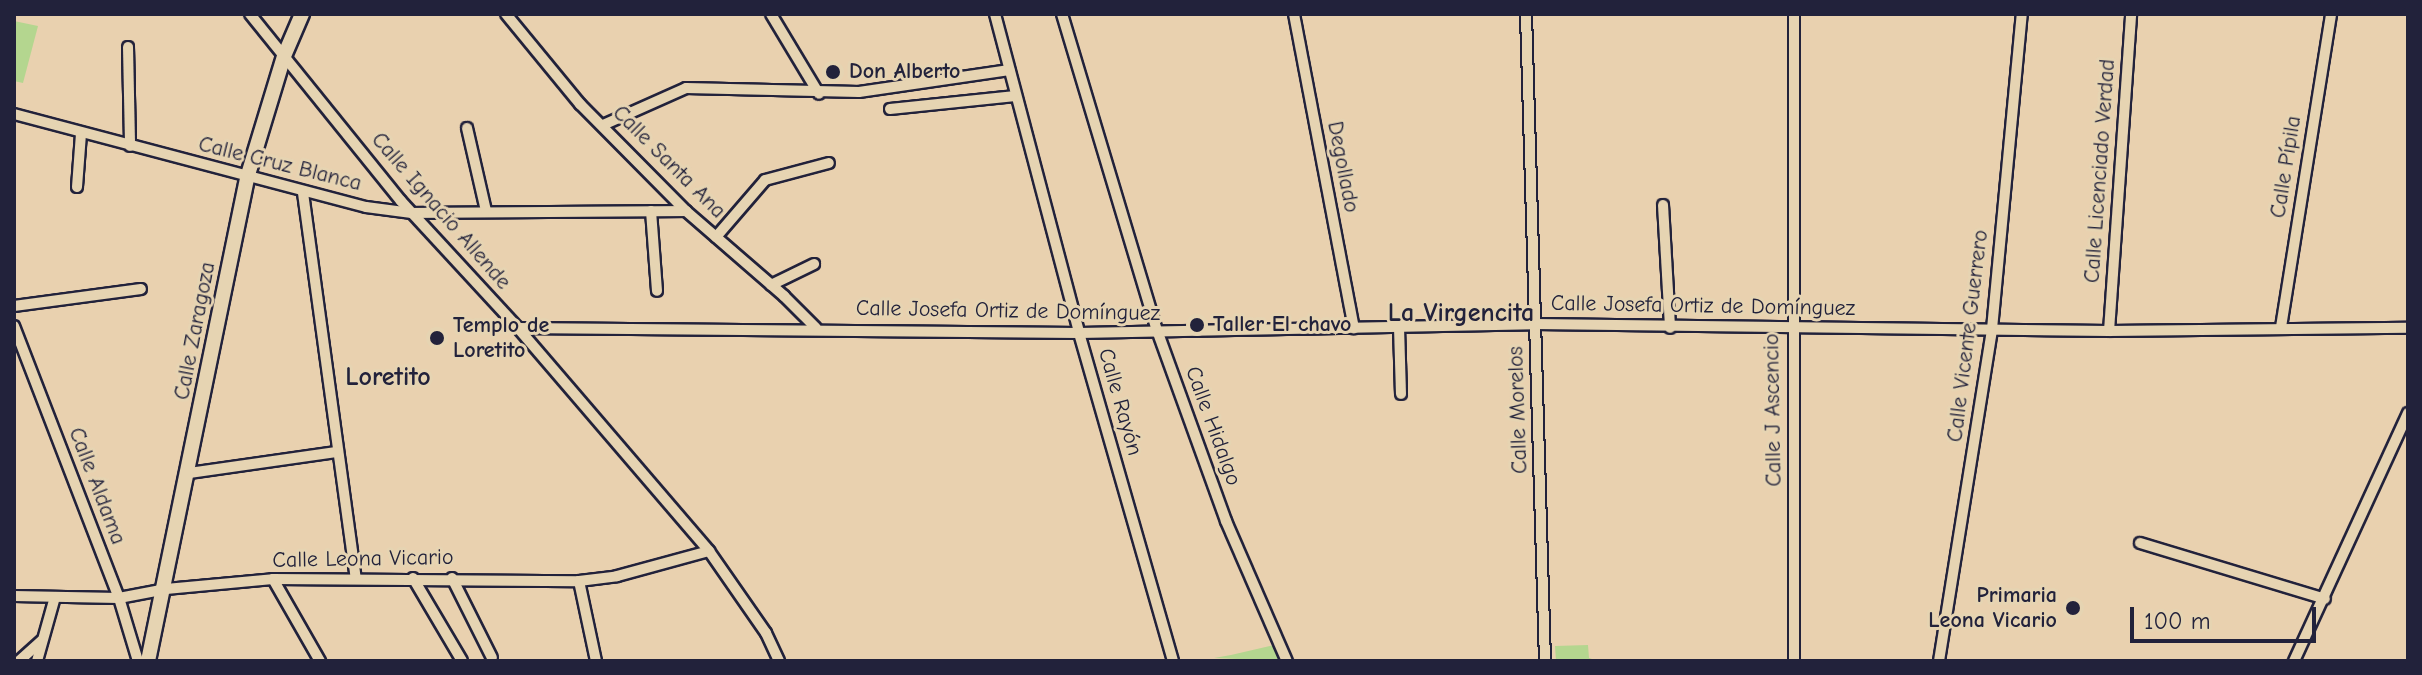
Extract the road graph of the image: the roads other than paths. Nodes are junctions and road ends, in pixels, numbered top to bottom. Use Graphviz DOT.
graph roads {
  1 [pos="250,14"];
  2 [pos="302,14"];
  3 [pos="506,14"];
  4 [pos="771,14"];
  5 [pos="995,14"];
  6 [pos="1062,14"];
  7 [pos="1294,14"];
  8 [pos="1526,14"];
  9 [pos="1794,14"];
  10 [pos="2022,14"];
  11 [pos="2131,14"];
  12 [pos="2331,14"];
  13 [pos="128,47"];
  14 [pos="284,56"];
  15 [pos="1009,70"];
  16 [pos="819,94"];
  17 [pos="1015,96"];
  18 [pos="890,109"];
  19 [pos="14,114"];
  20 [pos="603,125"];
  21 [pos="467,128"];
  22 [pos="81,134"];
  23 [pos="130,146"];
  24 [pos="829,163"];
  25 [pos="247,178"];
  26 [pos="77,187"];
  27 [pos="303,193"];
  28 [pos="1663,205"];
  29 [pos="486,211"];
  30 [pos="651,211"];
  31 [pos="686,211"];
  32 [pos="412,213"];
  33 [pos="716,237"];
  34 [pos="814,264"];
  35 [pos="771,285"];
  36 [pos="141,289"];
  37 [pos="657,291"];
  38 [pos="14,306"];
  39 [pos="1535,324"];
  40 [pos="14,326"];
  41 [pos="1399,327"];
  42 [pos="1791,327"];
  43 [pos="2281,327"];
  44 [pos="518,328"];
  45 [pos="816,328"];
  46 [pos="1354,328"];
  47 [pos="1670,328"];
  48 [pos="2408,328"];
  49 [pos="1992,329"];
  50 [pos="2109,331"];
  51 [pos="1079,333"];
  52 [pos="1158,333"];
  53 [pos="1401,394"];
  54 [pos="2408,413"];
  55 [pos="337,452"];
  56 [pos="189,473"];
  57 [pos="2140,543"];
  58 [pos="709,551"];
  59 [pos="356,578"];
  60 [pos="413,578"];
  61 [pos="452,578"];
  62 [pos="273,579"];
  63 [pos="579,581"];
  64 [pos="166,589"];
  65 [pos="14,596"];
  66 [pos="55,597"];
  67 [pos="119,598"];
  68 [pos="2325,599"];
  69 [pos="43,639"];
  70 [pos="492,658"];
  71 [pos="19,661"];
  72 [pos="37,661"];
  73 [pos="138,661"];
  74 [pos="148,661"];
  75 [pos="320,661"];
  76 [pos="462,661"];
  77 [pos="596,661"];
  78 [pos="779,661"];
  79 [pos="1173,661"];
  80 [pos="1287,661"];
  81 [pos="1545,661"];
  82 [pos="1794,661"];
  83 [pos="1939,661"];
  84 [pos="2294,661"];
  1 -- 14 [label="street, Calle Ignacio Allende"];
  2 -- 14 [label="street, Calle Zaragoza"];
  3 -- 20 [label="street, Calle Santa Ana"];
  4 -- 16 [label="street"];
  5 -- 15 [label="street, Calle Rayón"];
  6 -- 52 [label="street, Calle Hidalgo"];
  7 -- 46 [label="street, Degollado"];
  8 -- 39 [label="street, Calle Morelos"];
  9 -- 42 [label="street, Calle J Ascencio"];
  10 -- 49 [label="street, Calle Vicente Guerrero"];
  11 -- 50 [label="street, Calle Licenciado Verdad"];
  12 -- 43 [label="street, Calle Pípila"];
  13 -- 23 [label="street"];
  14 -- 25 [label="street, Calle Zaragoza"];
  14 -- 32 [label="street, Calle Ignacio Allende"];
  15 -- 16 [label="street"];
  15 -- 17 [label="street, Calle Rayón"];
  16 -- 20 [label="street"];
  17 -- 18 [label="street"];
  17 -- 51 [label="street, Calle Rayón"];
  19 -- 22 [label="street, Calle Cruz Blanca"];
  20 -- 31 [label="street, Calle Santa Ana"];
  21 -- 29 [label="street"];
  22 -- 23 [label="street, Calle Cruz Blanca"];
  22 -- 26 [label="street"];
  23 -- 25 [label="street, Calle Cruz Blanca"];
  24 -- 33 [label="street"];
  25 -- 27 [label="street, Calle Cruz Blanca"];
  25 -- 56 [label="street, Calle Zaragoza"];
  27 -- 32 [label="street, Calle Cruz Blanca"];
  27 -- 55 [label="street"];
  28 -- 47 [label="street"];
  29 -- 30 [label="street, Calle Cruz Blanca"];
  29 -- 32 [label="street, Calle Cruz Blanca"];
  30 -- 31 [label="street, Calle Cruz Blanca"];
  30 -- 37 [label="street"];
  31 -- 33 [label="street, Calle Santa Ana"];
  32 -- 44 [label="street, Calle Ignacio Allende"];
  33 -- 35 [label="street, Calle Santa Ana"];
  34 -- 35 [label="street"];
  35 -- 45 [label="street, Calle Santa Ana"];
  36 -- 38 [label="street"];
  39 -- 41 [label="street, Calle Josefa Ortiz de Domínguez"];
  39 -- 47 [label="street, Calle Josefa Ortiz de Domínguez"];
  39 -- 81 [label="street, Calle Morelos"];
  40 -- 67 [label="street, Calle Aldama"];
  41 -- 46 [label="street, Calle Josefa Ortiz de Domínguez"];
  41 -- 53 [label="street"];
  42 -- 47 [label="street, Calle Josefa Ortiz de Domínguez"];
  42 -- 49 [label="street, Calle Josefa Ortiz de Domínguez"];
  42 -- 82 [label="street, Calle J Ascencio"];
  43 -- 48 [label="street, Calle Josefa Ortiz de Domínguez"];
  43 -- 50 [label="street, Calle Josefa Ortiz de Domínguez"];
  44 -- 45 [label="street, Calle Josefa Ortiz de Domínguez"];
  44 -- 58 [label="street, Calle Ignacio Allende"];
  45 -- 51 [label="street, Calle Josefa Ortiz de Domínguez"];
  46 -- 52 [label="street, Calle Josefa Ortiz de Domínguez"];
  49 -- 50 [label="street, Calle Josefa Ortiz de Domínguez"];
  49 -- 83 [label="street, Calle Vicente Guerrero"];
  51 -- 52 [label="street, Calle Josefa Ortiz de Domínguez"];
  51 -- 79 [label="street, Calle Rayón"];
  52 -- 80 [label="street, Calle Hidalgo"];
  54 -- 68 [label="street"];
  55 -- 56 [label="street"];
  55 -- 59 [label="street"];
  56 -- 64 [label="street, Calle Zaragoza"];
  57 -- 68 [label="street"];
  58 -- 63 [label="street, Calle Leona Vicario"];
  58 -- 78 [label="street, Calle Ignacio Allende"];
  59 -- 60 [label="street, Calle Leona Vicario"];
  59 -- 62 [label="street, Calle Leona Vicario"];
  60 -- 61 [label="street, Calle Leona Vicario"];
  60 -- 76 [label="street"];
  61 -- 63 [label="street, Calle Leona Vicario"];
  61 -- 70 [label="street"];
  62 -- 64 [label="street, Calle Leona Vicario"];
  62 -- 75 [label="street"];
  63 -- 77 [label="street"];
  64 -- 67 [label="street, Calle Leona Vicario"];
  64 -- 74 [label="street, Calle Zaragoza"];
  65 -- 66 [label="street, Calle Leona Vicario"];
  66 -- 67 [label="street, Calle Leona Vicario"];
  66 -- 69 [label="street"];
  67 -- 73 [label="street, Calle Aldama"];
  68 -- 84 [label="street"];
  69 -- 71 [label="street"];
  69 -- 72 [label="street"];
}
